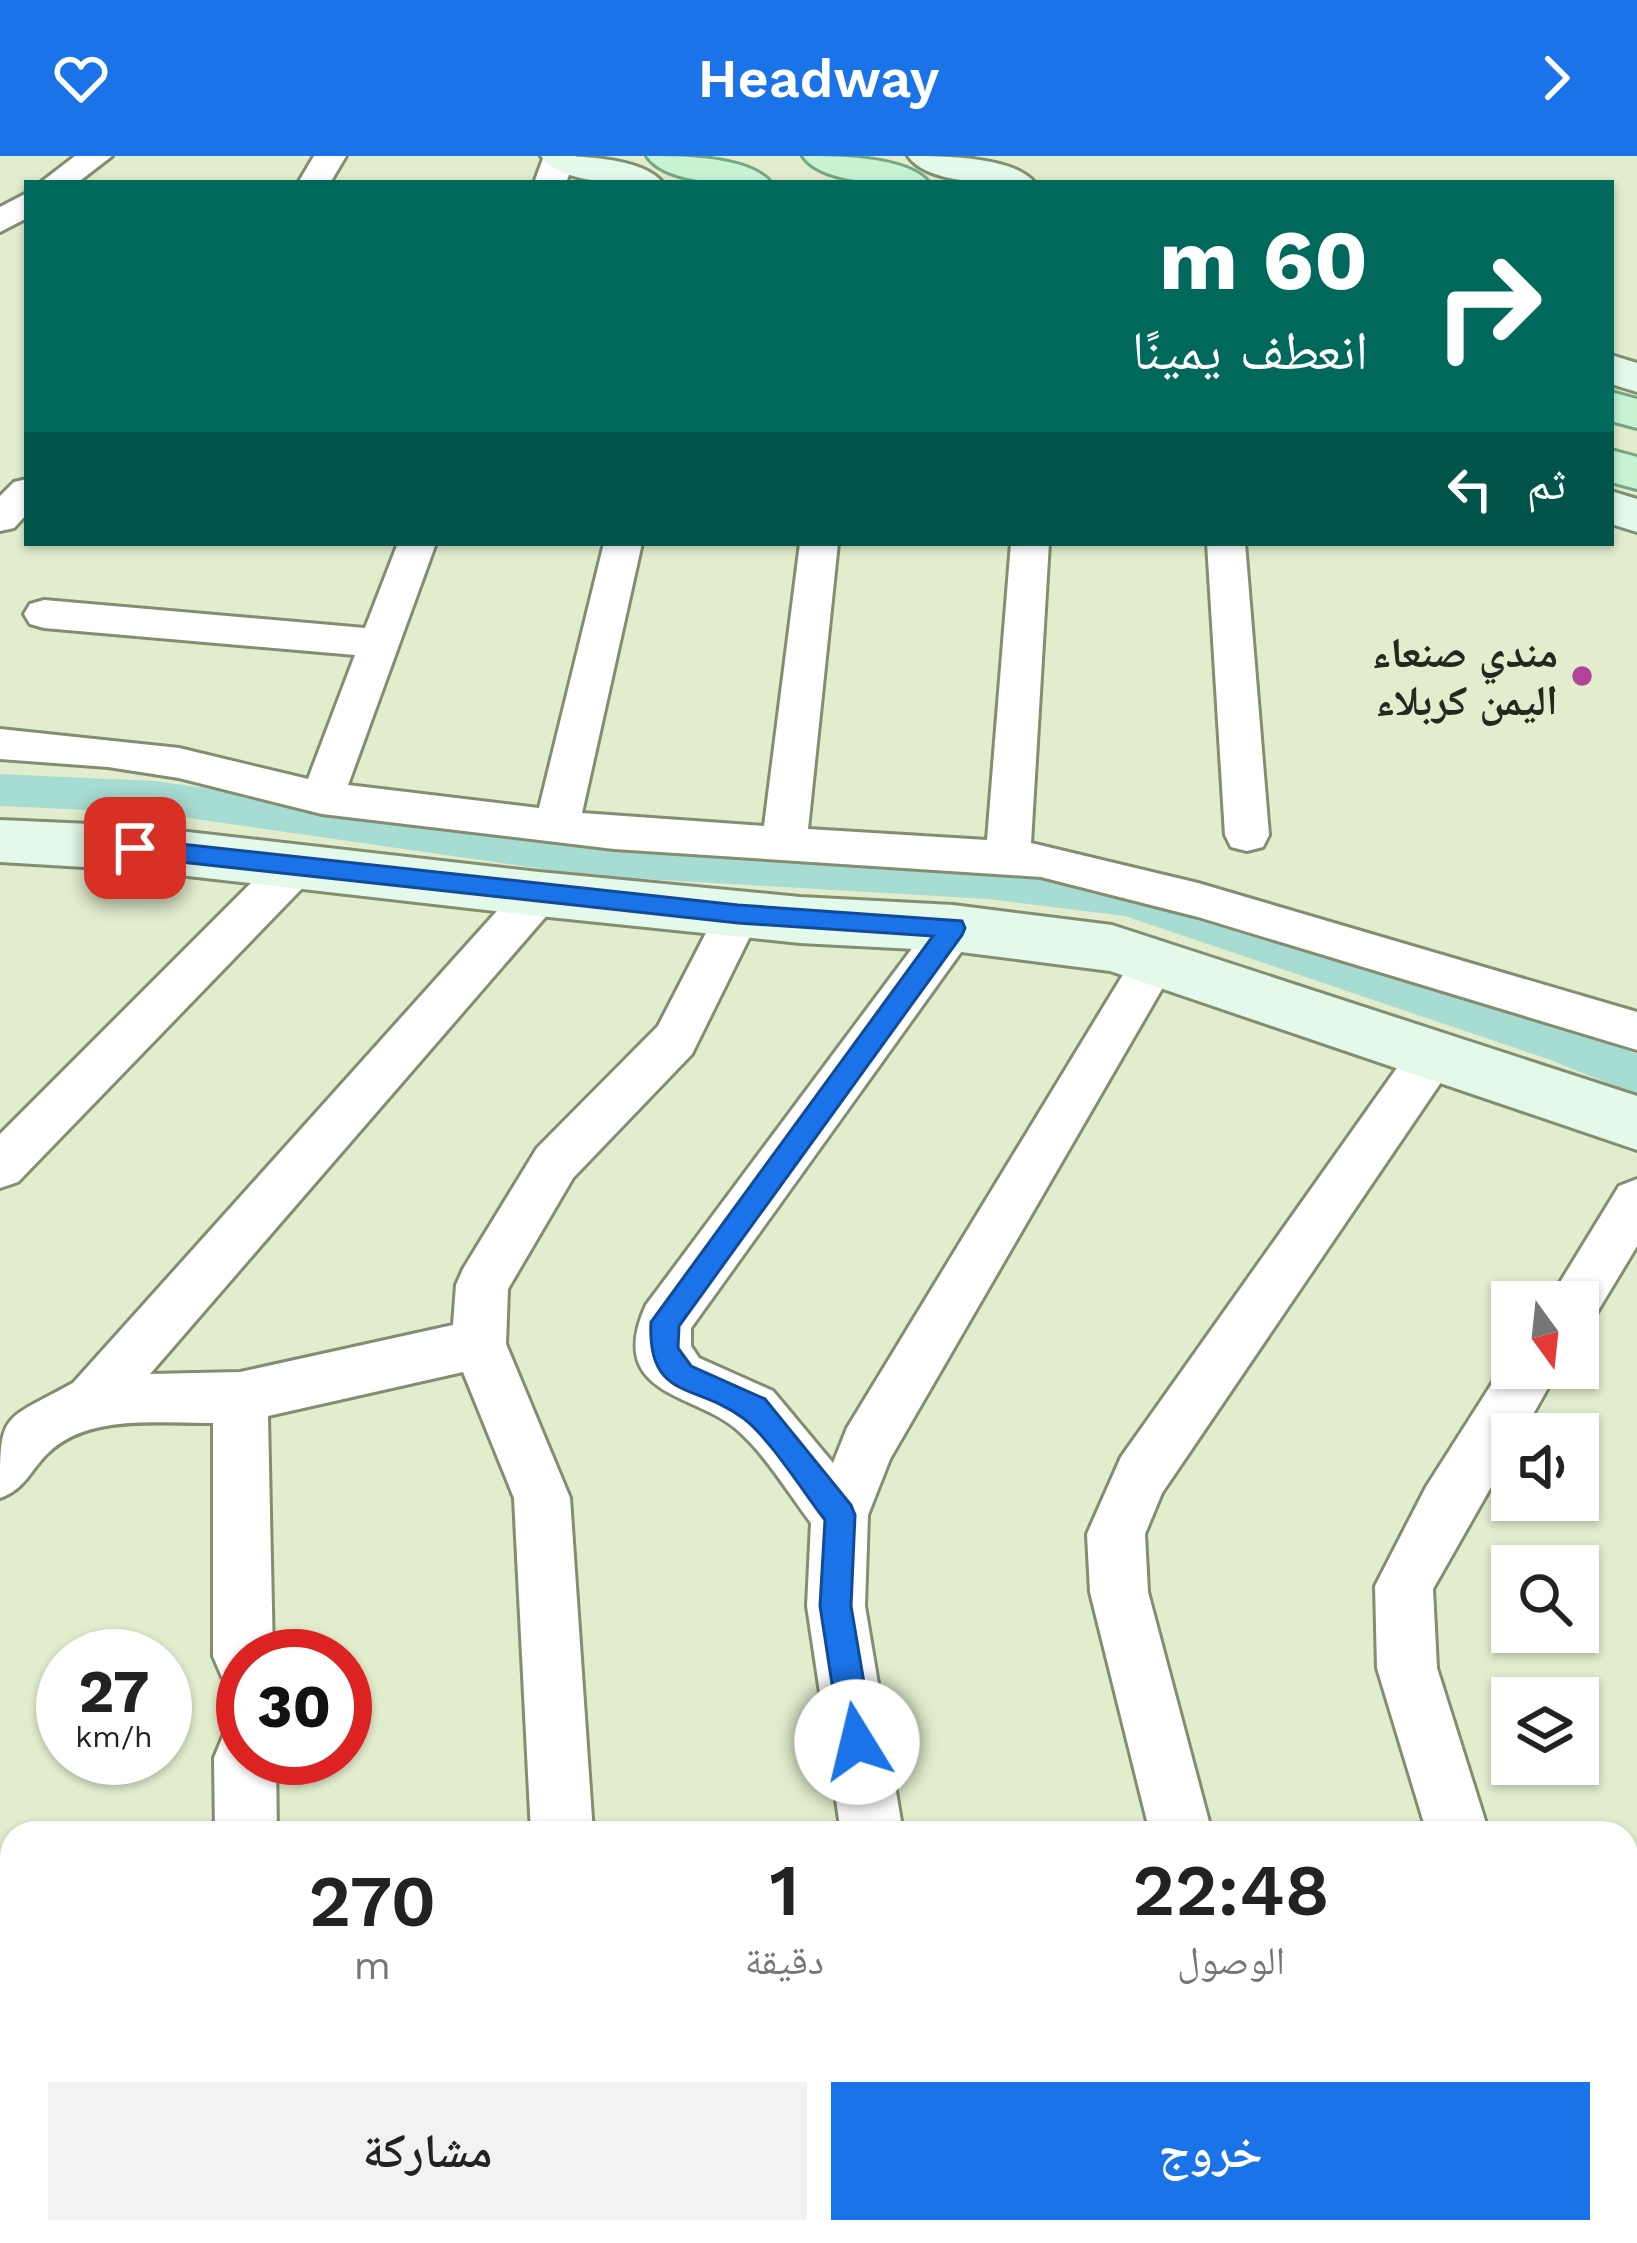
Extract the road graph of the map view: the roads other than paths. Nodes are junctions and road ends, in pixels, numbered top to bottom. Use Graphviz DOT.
graph roads {
  1 [pos="96,156"];
  2 [pos="561,156"];
  3 [pos="668,156"];
  4 [pos="823,156"];
  5 [pos="928,156"];
  6 [pos="60,180"];
  7 [pos="633,180"];
  8 [pos="741,180"];
  9 [pos="899,180"];
  10 [pos="1004,180"];
  11 [pos="24,494"];
  12 [pos="0,519"];
  13 [pos="415,546"];
  14 [pos="621,546"];
  15 [pos="819,546"];
  16 [pos="1030,546"];
  17 [pos="1226,546"];
  18 [pos="44,614"];
  19 [pos="380,643"];
  20 [pos="0,744"];
  21 [pos="322,798"];
  22 [pos="557,826"];
  23 [pos="1247,836"];
  24 [pos="0,841"];
  25 [pos="784,841"];
  26 [pos="1008,854"];
  27 [pos="298,864"];
  28 [pos="539,894"];
  29 [pos="738,914"];
  30 [pos="953,928"];
  31 [pos="1154,963"];
  32 [pos="1637,1031"];
  33 [pos="1433,1055"];
  34 [pos="1637,1123"];
  35 [pos="0,1166"];
  36 [pos="1637,1201"];
  37 [pos="1587,1281"];
  38 [pos="478,1344"];
  39 [pos="1519,1389"];
  40 [pos="240,1396"];
  41 [pos="92,1401"];
  42 [pos="0,1472"];
  43 [pos="840,1515"];
  44 [pos="244,1629"];
  45 [pos="245,1785"];
  46 [pos="246,1821"];
  47 [pos="561,1821"];
  48 [pos="870,1821"];
  49 [pos="1178,1821"];
  50 [pos="1454,1821"];
  1 -- 6 [label="street"];
  2 -- 7 [label="street"];
  3 -- 8 [label="main road"];
  4 -- 9 [label="main road"];
  5 -- 10 [label="street"];
  11 -- 12 [label="street"];
  13 -- 19 [label="street"];
  14 -- 22 [label="street"];
  15 -- 25 [label="street"];
  16 -- 26 [label="street"];
  17 -- 23 [label="street"];
  18 -- 19 [label="street"];
  19 -- 21 [label="street"];
  20 -- 21 [label="street"];
  21 -- 22 [label="street"];
  22 -- 25 [label="street"];
  24 -- 27 [label="street"];
  25 -- 26 [label="street"];
  26 -- 32 [label="street"];
  27 -- 28 [label="street"];
  27 -- 35 [label="street"];
  28 -- 29 [label="street"];
  28 -- 41 [label="street"];
  29 -- 30 [label="street"];
  29 -- 38 [label="street"];
  30 -- 31 [label="street"];
  30 -- 43 [label="street"];
  31 -- 33 [label="street"];
  31 -- 43 [label="street"];
  33 -- 34 [label="street"];
  33 -- 49 [label="street"];
  36 -- 37 [label="street"];
  38 -- 40 [label="street"];
  38 -- 47 [label="street"];
  39 -- 50 [label="street"];
  40 -- 41 [label="street"];
  40 -- 44 [label="street"];
  41 -- 42 [label="street"];
  43 -- 48 [label="street"];
  45 -- 46 [label="street"];
}
